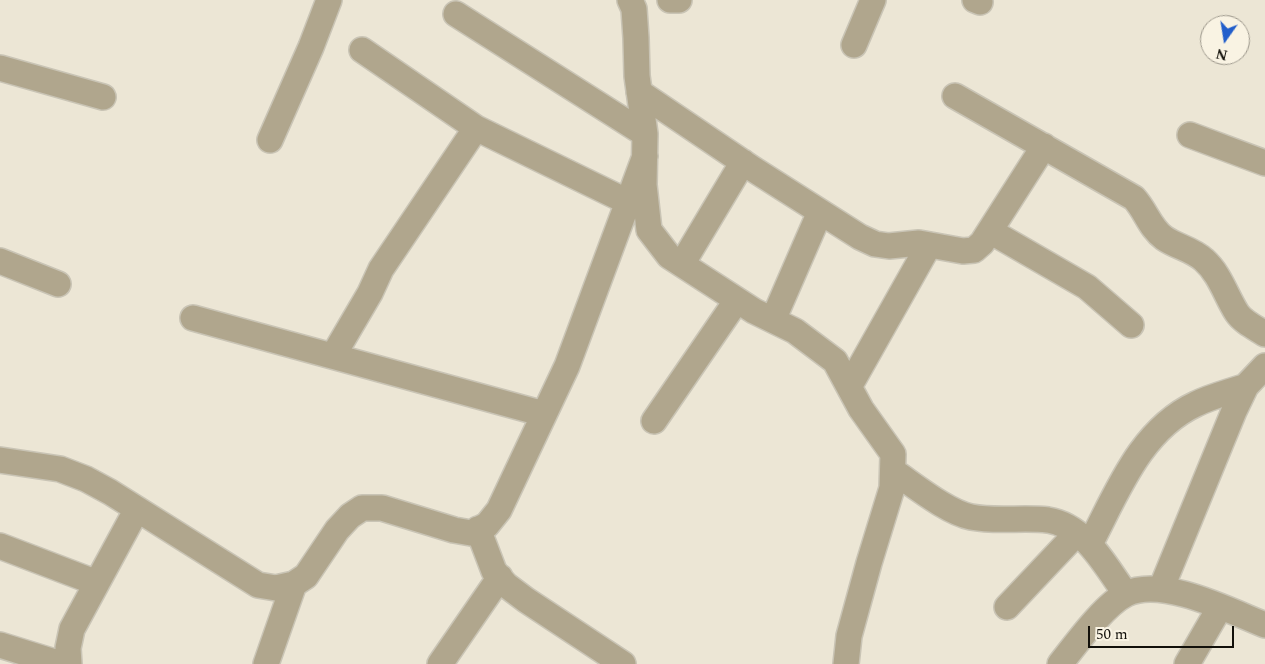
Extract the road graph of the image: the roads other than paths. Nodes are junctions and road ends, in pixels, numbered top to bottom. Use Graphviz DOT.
graph roads {
  1 [pos="329,0"];
  2 [pos="630,0"];
  3 [pos="670,0"];
  4 [pos="679,0"];
  5 [pos="873,0"];
  6 [pos="456,14"];
  7 [pos="854,45"];
  8 [pos="362,50"];
  9 [pos="0,68"];
  10 [pos="639,92"];
  11 [pos="955,96"];
  12 [pos="103,97"];
  13 [pos="476,128"];
  14 [pos="1190,135"];
  15 [pos="270,140"];
  16 [pos="645,145"];
  17 [pos="1044,146"];
  18 [pos="743,162"];
  19 [pos="1265,163"];
  20 [pos="628,202"];
  21 [pos="820,212"];
  22 [pos="990,231"];
  23 [pos="928,245"];
  24 [pos="0,261"];
  25 [pos="682,264"];
  26 [pos="58,284"];
  27 [pos="737,300"];
  28 [pos="193,318"];
  29 [pos="773,320"];
  30 [pos="1131,325"];
  31 [pos="1265,334"];
  32 [pos="333,356"];
  33 [pos="1265,366"];
  34 [pos="849,386"];
  35 [pos="1246,386"];
  36 [pos="544,414"];
  37 [pos="654,421"];
  38 [pos="0,460"];
  39 [pos="893,471"];
  40 [pos="138,509"];
  41 [pos="478,529"];
  42 [pos="1084,538"];
  43 [pos="0,546"];
  44 [pos="500,577"];
  45 [pos="98,583"];
  46 [pos="294,584"];
  47 [pos="1161,588"];
  48 [pos="1126,594"];
  49 [pos="1007,607"];
  50 [pos="1220,607"];
  51 [pos="1265,625"];
  52 [pos="0,645"];
  53 [pos="61,664"];
  54 [pos="69,664"];
  55 [pos="266,664"];
  56 [pos="440,664"];
  57 [pos="622,664"];
  58 [pos="846,664"];
  59 [pos="1060,664"];
  60 [pos="1187,664"];
  1 -- 15 [label="street"];
  2 -- 10 [label="street"];
  3 -- 4 [label="street"];
  5 -- 7 [label="street"];
  6 -- 16 [label="street"];
  8 -- 13 [label="street"];
  9 -- 12 [label="street"];
  10 -- 16 [label="street"];
  10 -- 18 [label="street"];
  11 -- 17 [label="street"];
  13 -- 20 [label="street"];
  13 -- 32 [label="street"];
  14 -- 19 [label="street"];
  16 -- 20 [label="street"];
  16 -- 25 [label="street"];
  17 -- 22 [label="street"];
  17 -- 31 [label="street"];
  18 -- 21 [label="street"];
  18 -- 25 [label="street"];
  20 -- 36 [label="street"];
  21 -- 23 [label="street"];
  21 -- 29 [label="street"];
  22 -- 23 [label="street"];
  22 -- 30 [label="street"];
  23 -- 34 [label="street"];
  24 -- 26 [label="street"];
  25 -- 27 [label="street"];
  27 -- 29 [label="street"];
  27 -- 37 [label="street"];
  28 -- 32 [label="street"];
  29 -- 34 [label="street"];
  32 -- 36 [label="street"];
  33 -- 35 [label="street"];
  34 -- 39 [label="street"];
  35 -- 42 [label="street"];
  35 -- 47 [label="street"];
  36 -- 41 [label="street"];
  38 -- 40 [label="street"];
  39 -- 42 [label="street"];
  39 -- 58 [label="street"];
  40 -- 45 [label="street"];
  40 -- 46 [label="street"];
  41 -- 44 [label="street"];
  41 -- 46 [label="street"];
  42 -- 48 [label="street"];
  42 -- 49 [label="street"];
  43 -- 45 [label="street"];
  44 -- 56 [label="street"];
  44 -- 57 [label="street"];
  45 -- 54 [label="street"];
  46 -- 55 [label="street"];
  47 -- 48 [label="street"];
  47 -- 50 [label="street"];
  48 -- 59 [label="street"];
  50 -- 51 [label="street"];
  50 -- 60 [label="street"];
  52 -- 53 [label="street"];
}
